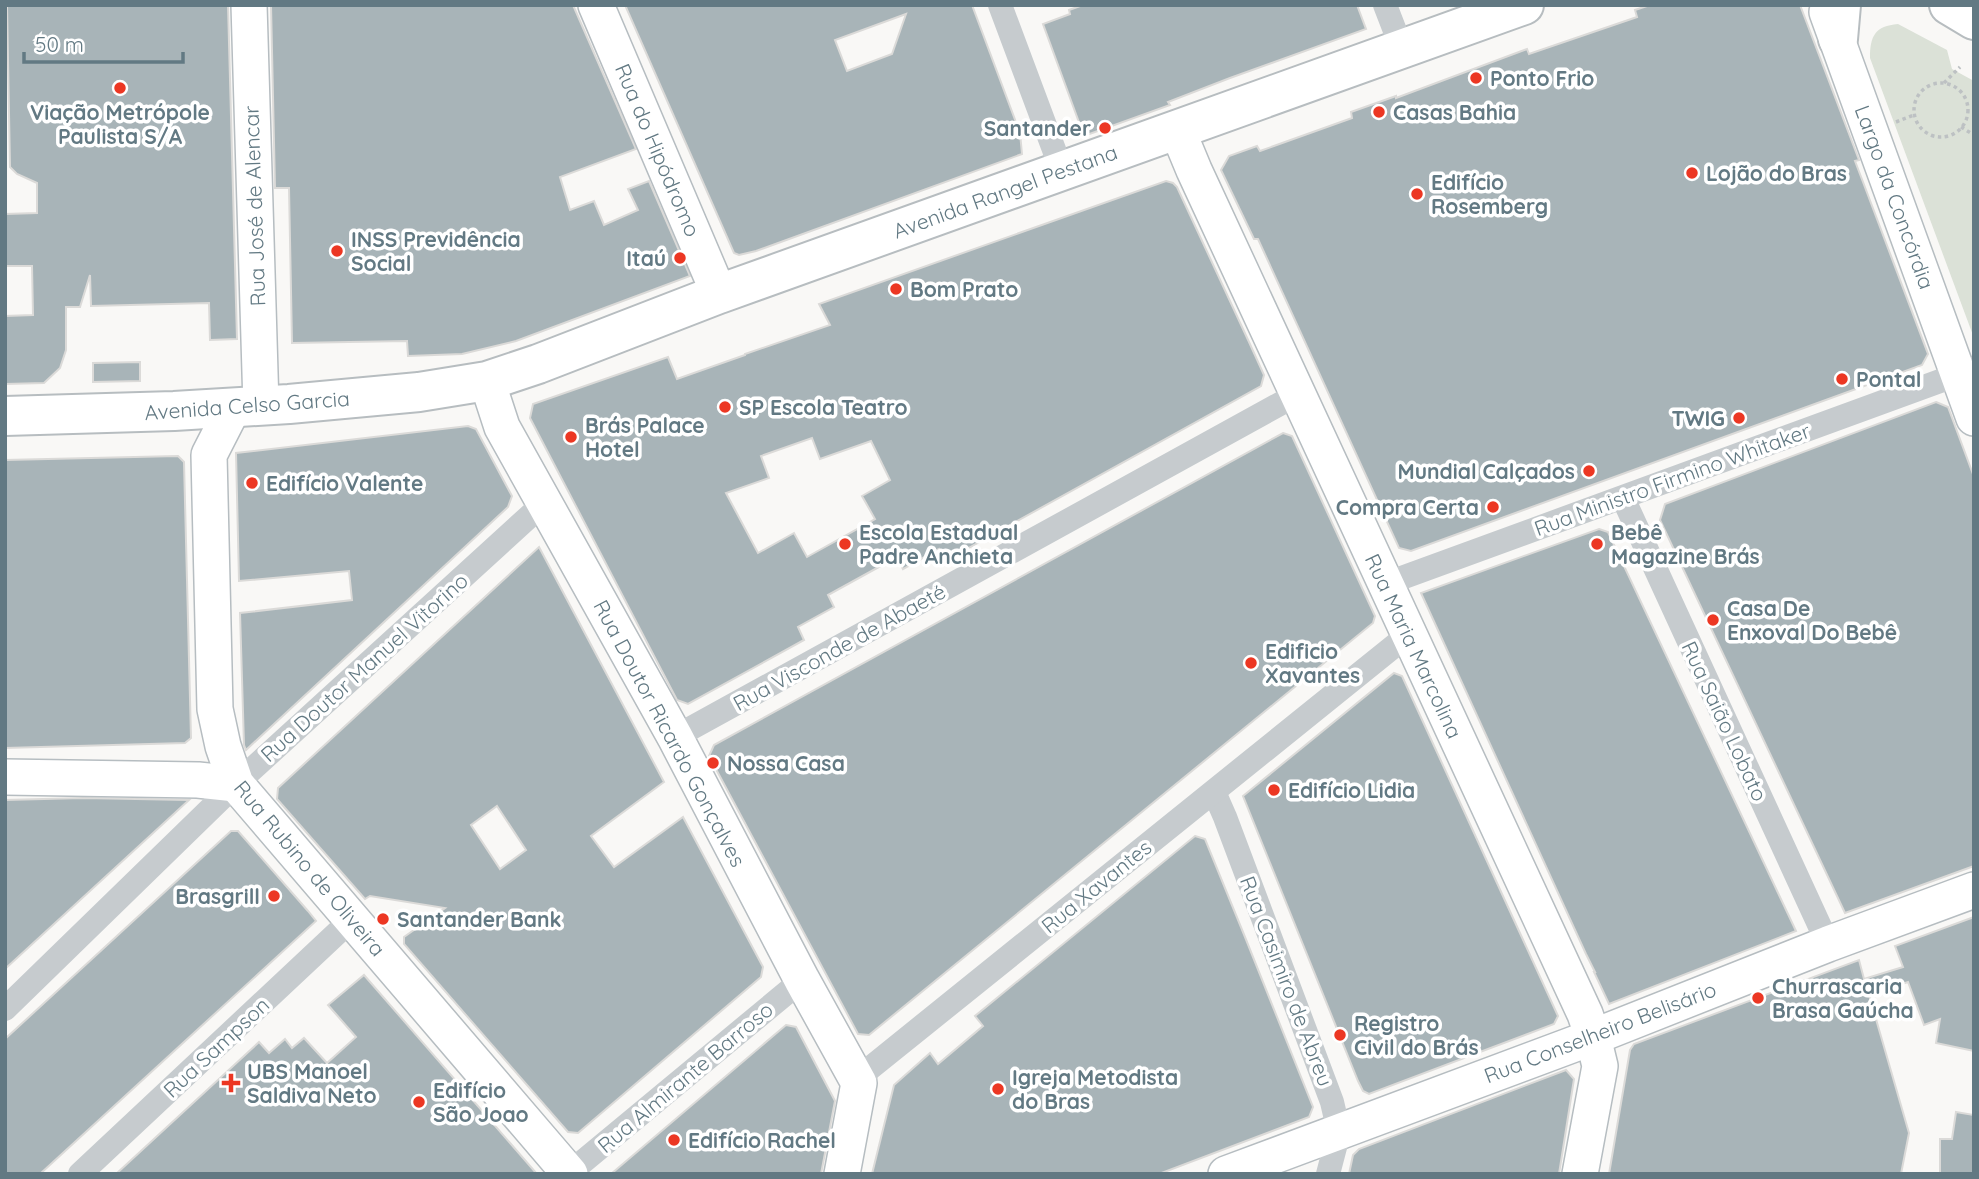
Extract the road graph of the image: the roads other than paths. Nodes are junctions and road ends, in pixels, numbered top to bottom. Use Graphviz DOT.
graph roads {
  1 [pos="249,5"];
  2 [pos="596,5"];
  3 [pos="1000,5"];
  4 [pos="1385,5"];
  5 [pos="1524,5"];
  6 [pos="1949,5"];
  7 [pos="1834,17"];
  8 [pos="1974,20"];
  9 [pos="1402,49"];
  10 [pos="1177,129"];
  11 [pos="1062,171"];
  12 [pos="719,294"];
  13 [pos="1966,372"];
  14 [pos="487,380"];
  15 [pos="1298,394"];
  16 [pos="247,407"];
  17 [pos="181,411"];
  18 [pos="5,416"];
  19 [pos="1974,418"];
  20 [pos="209,454"];
  21 [pos="1623,498"];
  22 [pos="544,503"];
  23 [pos="1385,584"];
  24 [pos="1409,634"];
  25 [pos="675,737"];
  26 [pos="5,776"];
  27 [pos="236,784"];
  28 [pos="1213,792"];
  29 [pos="1974,890"];
  30 [pos="352,919"];
  31 [pos="1828,944"];
  32 [pos="802,980"];
  33 [pos="5,1009"];
  34 [pos="1593,1037"];
  35 [pos="859,1083"];
  36 [pos="1339,1132"];
  37 [pos="569,1173"];
  38 [pos="80,1174"];
  39 [pos="842,1174"];
  40 [pos="1226,1174"];
  41 [pos="1328,1174"];
  42 [pos="1580,1174"];
  1 -- 16 [label="street, Rua José de Alencar"];
  2 -- 12 [label="street, Rua do Hipódromo"];
  3 -- 11 [label="street"];
  4 -- 9 [label="street"];
  5 -- 9 [label="main road, Avenida Rangel Pestana"];
  6 -- 8 [label="main road"];
  7 -- 13 [label="street, Largo da Concórdia"];
  9 -- 10 [label="main road, Avenida Rangel Pestana"];
  10 -- 11 [label="main road, Avenida Rangel Pestana"];
  10 -- 15 [label="street, Rua Maria Marcolina"];
  11 -- 12 [label="main road, Avenida Rangel Pestana"];
  12 -- 14 [label="main road, Avenida Rangel Pestana"];
  13 -- 19 [label="street, Largo da Concórdia"];
  13 -- 21 [label="street, Rua Ministro Firmino Whitaker"];
  14 -- 16 [label="main road, Avenida Celso Garcia"];
  14 -- 22 [label="street, Rua Doutor Ricardo Gonçalves"];
  15 -- 23 [label="street, Rua Maria Marcolina"];
  15 -- 25 [label="street, Rua Visconde de Abaeté"];
  16 -- 17 [label="main road, Avenida Celso Garcia"];
  16 -- 20 [label="street, Rua Rubino de Oliveira"];
  17 -- 18 [label="main road, Avenida Celso Garcia"];
  17 -- 20 [label="street"];
  20 -- 27 [label="street, Rua Rubino de Oliveira"];
  21 -- 23 [label="street, Rua Ministro Firmino Whitaker"];
  21 -- 31 [label="street, Rua Saião Lobato"];
  22 -- 25 [label="street, Rua Doutor Ricardo Gonçalves"];
  22 -- 27 [label="street, Rua Doutor Manuel Vitorino"];
  23 -- 24 [label="street, Rua Maria Marcolina"];
  24 -- 28 [label="street, Rua Xavantes"];
  24 -- 34 [label="street, Rua Maria Marcolina"];
  25 -- 32 [label="street, Rua Doutor Ricardo Gonçalves"];
  26 -- 27 [label="street"];
  27 -- 30 [label="street, Rua Rubino de Oliveira"];
  27 -- 33 [label="street, Rua Doutor Manuel Vitorino"];
  28 -- 35 [label="street, Rua Xavantes"];
  28 -- 36 [label="street, Rua Casimiro de Abreu"];
  29 -- 31 [label="street, Rua Conselheiro Belisário"];
  30 -- 37 [label="street, Rua Rubino de Oliveira"];
  30 -- 38 [label="street, Rua Sampson"];
  31 -- 34 [label="street, Rua Conselheiro Belisário"];
  32 -- 35 [label="street, Rua Doutor Ricardo Gonçalves"];
  32 -- 37 [label="street, Rua Almirante Barroso"];
  34 -- 36 [label="street, Rua Conselheiro Belisário"];
  34 -- 42 [label="street, Rua Maria Marcolina"];
  35 -- 39 [label="street"];
  36 -- 40 [label="street, Rua Conselheiro Belisário"];
  36 -- 41 [label="street, Rua Casimiro de Abreu"];
}
